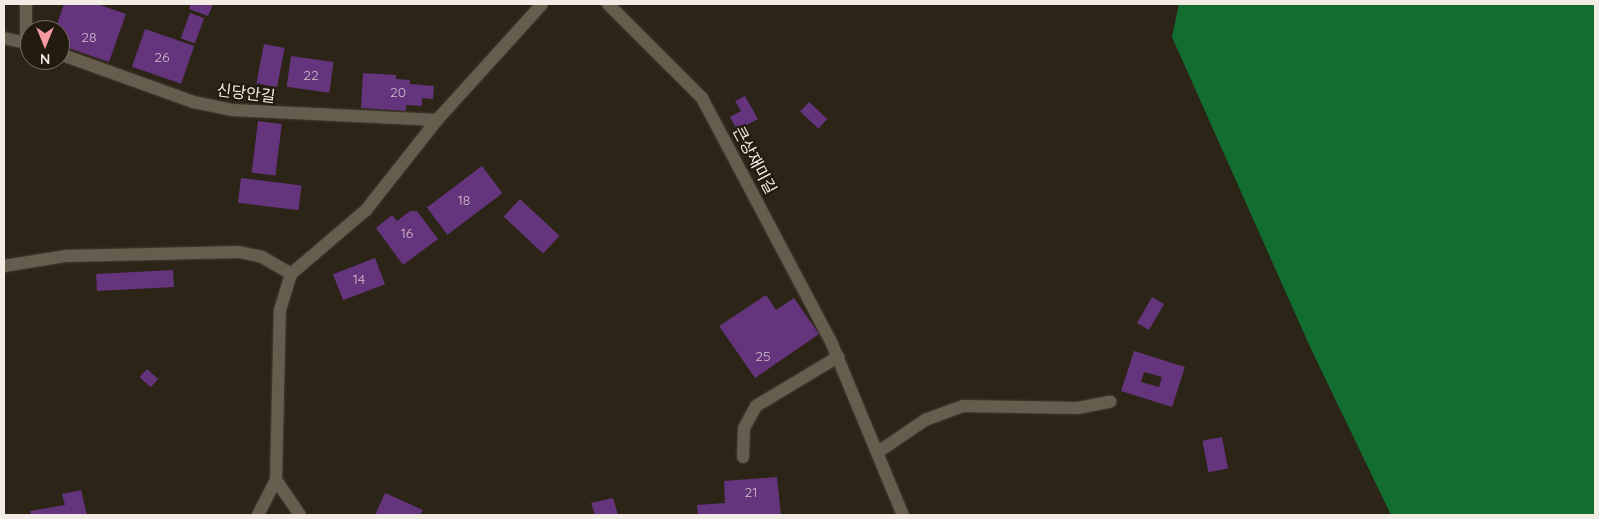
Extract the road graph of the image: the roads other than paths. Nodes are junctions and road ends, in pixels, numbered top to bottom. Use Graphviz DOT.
graph roads {
  1 [pos="26,4"];
  2 [pos="542,4"];
  3 [pos="608,4"];
  4 [pos="27,20"];
  5 [pos="4,38"];
  6 [pos="20,41"];
  7 [pos="70,58"];
  8 [pos="437,120"];
  9 [pos="4,266"];
  10 [pos="292,274"];
  11 [pos="838,357"];
  12 [pos="1110,402"];
  13 [pos="878,452"];
  14 [pos="743,457"];
  15 [pos="276,480"];
  16 [pos="258,515"];
  17 [pos="300,515"];
  18 [pos="903,515"];
  1 -- 4 [label="lane"];
  2 -- 8 [label="lane"];
  3 -- 11 [label="lane, 큰상재미길"];
  5 -- 6 [label="lane"];
  7 -- 8 [label="lane, 신당안길"];
  8 -- 10 [label="lane"];
  9 -- 10 [label="lane"];
  10 -- 15 [label="lane"];
  11 -- 13 [label="lane, 큰상재미길"];
  11 -- 14 [label="lane"];
  12 -- 13 [label="lane"];
  13 -- 18 [label="lane, 큰상재미길"];
  15 -- 16 [label="lane"];
  15 -- 17 [label="lane"];
}
